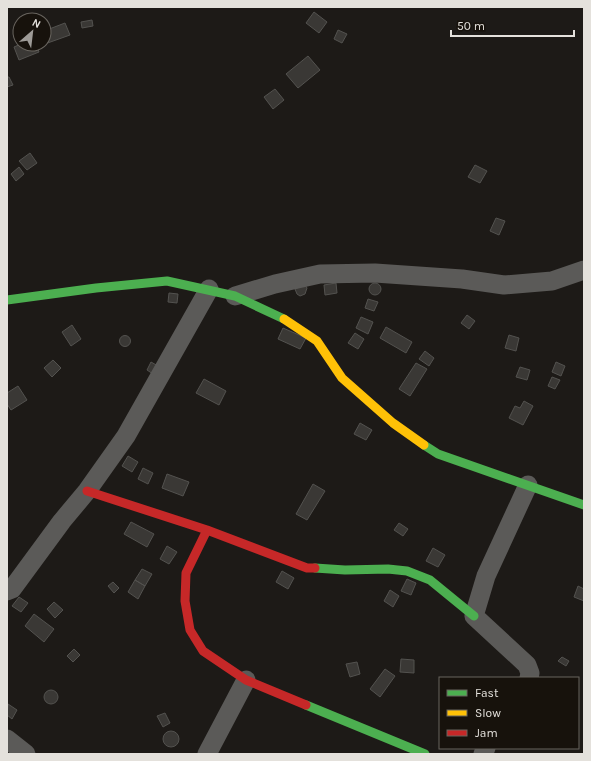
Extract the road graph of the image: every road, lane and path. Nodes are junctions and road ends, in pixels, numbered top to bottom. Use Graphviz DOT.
graph roads {
  1 [pos="584,270"];
  2 [pos="209,289"];
  3 [pos="235,296"];
  4 [pos="7,300"];
  5 [pos="528,485"];
  6 [pos="87,491"];
  7 [pos="584,505"];
  8 [pos="207,530"];
  9 [pos="7,591"];
  10 [pos="474,616"];
  11 [pos="529,677"];
  12 [pos="246,680"];
  13 [pos="7,740"];
  14 [pos="26,754"];
  15 [pos="207,754"];
  16 [pos="425,754"];
  1 -- 3 [label="street"];
  2 -- 3 [label="street"];
  2 -- 4 [label="street"];
  2 -- 6 [label="street"];
  3 -- 5 [label="street"];
  5 -- 7 [label="street"];
  5 -- 10 [label="street"];
  6 -- 8 [label="street"];
  6 -- 9 [label="street"];
  8 -- 10 [label="street"];
  8 -- 12 [label="street"];
  10 -- 11 [label="street"];
  12 -- 15 [label="street"];
  12 -- 16 [label="street"];
  13 -- 14 [label="street"];
}
